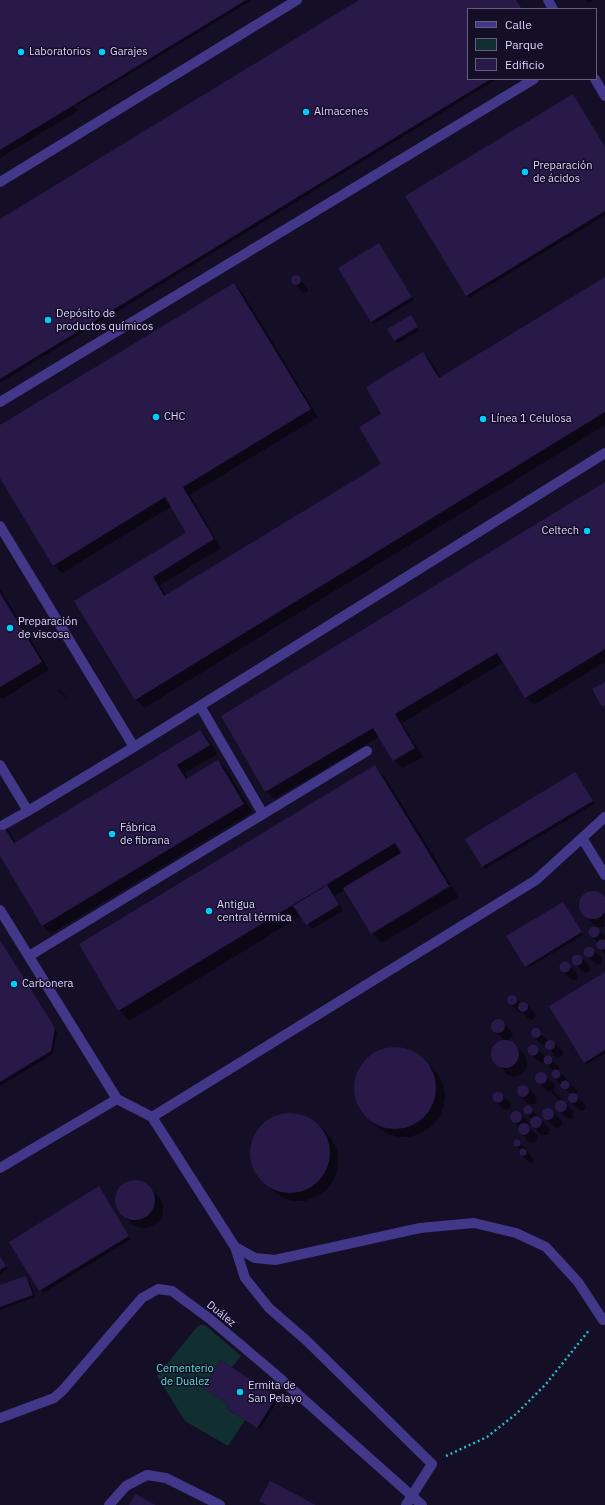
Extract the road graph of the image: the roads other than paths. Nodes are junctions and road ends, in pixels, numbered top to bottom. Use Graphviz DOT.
graph roads {
  1 [pos="297,0"];
  2 [pos="532,80"];
  3 [pos="596,80"];
  4 [pos="605,96"];
  5 [pos="0,182"];
  6 [pos="0,402"];
  7 [pos="605,454"];
  8 [pos="0,526"];
  9 [pos="200,706"];
  10 [pos="134,747"];
  11 [pos="367,751"];
  12 [pos="0,765"];
  13 [pos="28,812"];
  14 [pos="263,814"];
  15 [pos="605,817"];
  16 [pos="3,825"];
  17 [pos="582,838"];
  18 [pos="605,875"];
  19 [pos="0,910"];
  20 [pos="29,956"];
  21 [pos="117,1099"];
  22 [pos="152,1117"];
  23 [pos="0,1168"];
  24 [pos="235,1247"];
  25 [pos="603,1320"];
  26 [pos="0,1418"];
  27 [pos="412,1496"];
  28 [pos="109,1505"];
  29 [pos="220,1505"];
  30 [pos="406,1505"];
  31 [pos="422,1505"];
  1 -- 5 [label="street"];
  2 -- 6 [label="street"];
  3 -- 4 [label="street"];
  7 -- 9 [label="street"];
  8 -- 10 [label="street"];
  9 -- 10 [label="street"];
  9 -- 14 [label="street"];
  10 -- 13 [label="street"];
  11 -- 14 [label="street"];
  12 -- 13 [label="street"];
  13 -- 16 [label="street"];
  14 -- 20 [label="street"];
  15 -- 17 [label="street"];
  17 -- 18 [label="street"];
  17 -- 22 [label="street"];
  19 -- 20 [label="street"];
  20 -- 21 [label="street"];
  21 -- 22 [label="street"];
  21 -- 23 [label="street"];
  22 -- 24 [label="street"];
  24 -- 25 [label="street"];
  24 -- 27 [label="street"];
  26 -- 27 [label="street, Duález"];
  27 -- 30 [label="street"];
  27 -- 31 [label="street, Duález"];
  28 -- 29 [label="street"];
}
